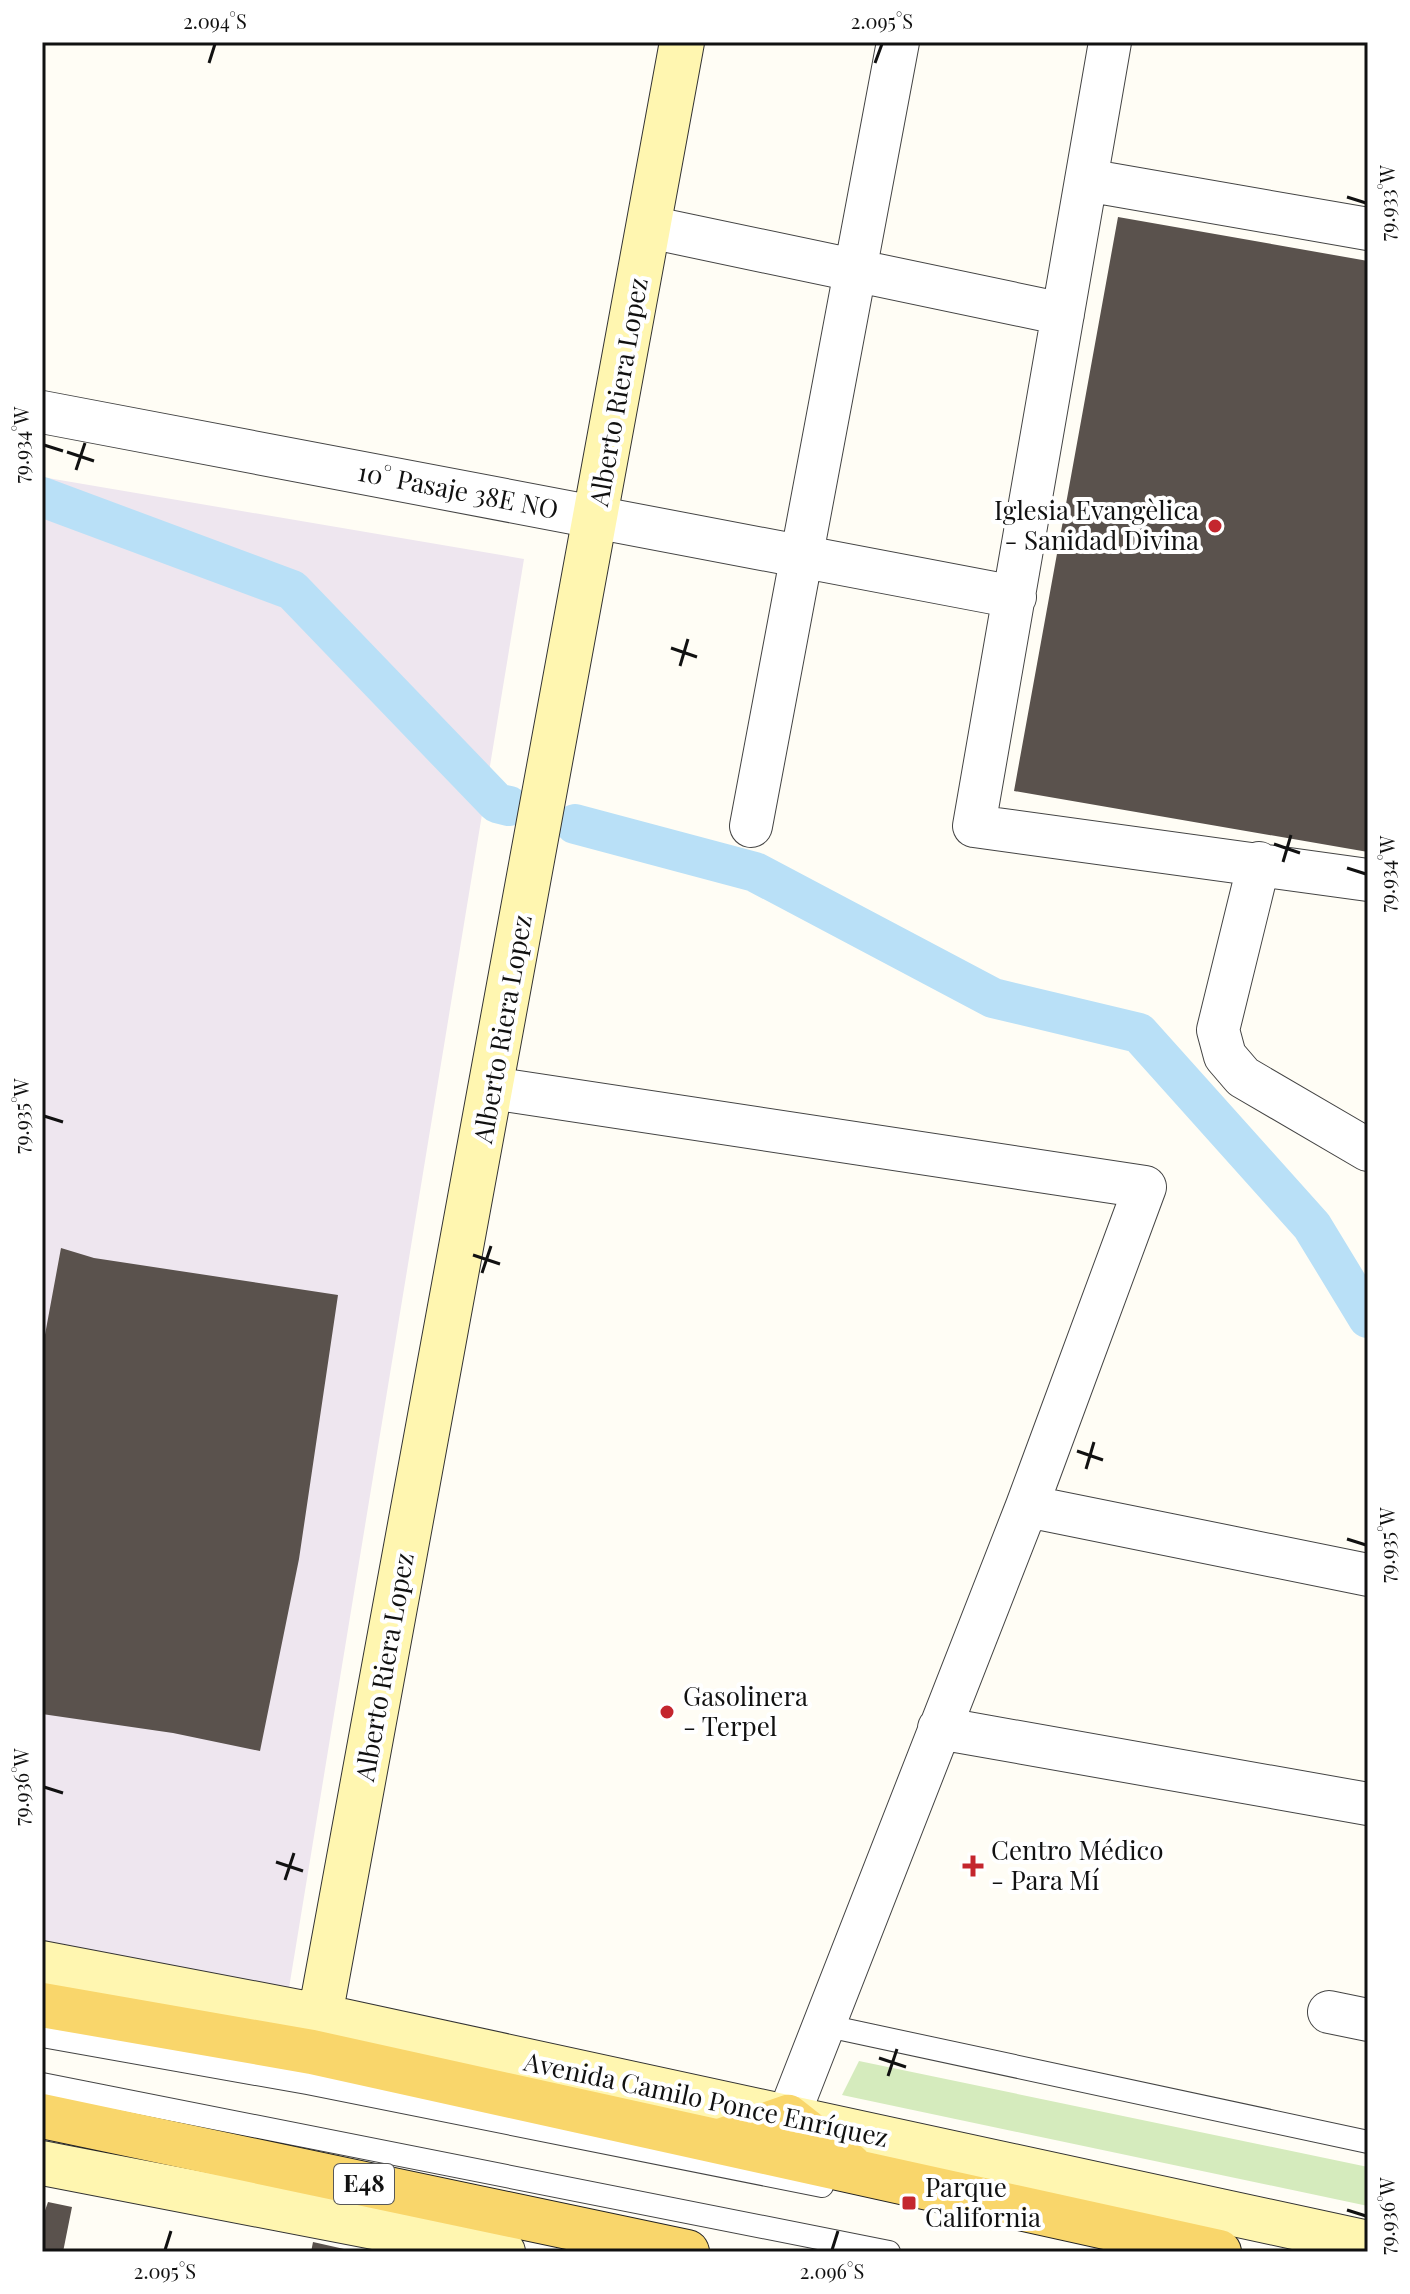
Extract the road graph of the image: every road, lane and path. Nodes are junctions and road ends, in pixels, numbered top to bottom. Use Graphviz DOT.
graph roads {
  1 [pos="682,42"];
  2 [pos="898,42"];
  3 [pos="1110,42"];
  4 [pos="1086,180"];
  5 [pos="649,227"];
  6 [pos="1368,229"];
  7 [pos="855,270"];
  8 [pos="1063,314"];
  9 [pos="42,412"];
  10 [pos="597,518"];
  11 [pos="801,557"];
  12 [pos="1015,597"];
  13 [pos="751,826"];
  14 [pos="1259,863"];
  15 [pos="1368,880"];
  16 [pos="492,1088"];
  17 [pos="1368,1150"];
  18 [pos="1027,1506"];
  19 [pos="1368,1575"];
  20 [pos="939,1728"];
  21 [pos="1368,1804"];
  22 [pos="42,1963"];
  23 [pos="42,2005"];
  24 [pos="823,2025"];
  25 [pos="42,2036"];
  26 [pos="313,2050"];
  27 [pos="42,2084"];
  28 [pos="42,2116"];
  29 [pos="788,2117"];
  30 [pos="720,2141"];
  31 [pos="1368,2142"];
  32 [pos="42,2163"];
  33 [pos="857,2171"];
  34 [pos="1368,2243"];
  35 [pos="482,2250"];
  36 [pos="687,2252"];
  37 [pos="889,2252"];
  38 [pos="1126,2252"];
  39 [pos="1219,2252"];
  1 -- 5 [label="main road, Alberto Riera Lopez"];
  2 -- 7 [label="street"];
  3 -- 4 [label="street"];
  4 -- 6 [label="street"];
  4 -- 8 [label="street"];
  5 -- 7 [label="street"];
  5 -- 10 [label="main road, Alberto Riera Lopez"];
  7 -- 8 [label="street"];
  7 -- 11 [label="street"];
  8 -- 12 [label="street"];
  9 -- 10 [label="street, 10° Pasaje 38E NO"];
  10 -- 11 [label="street, 10° Pasaje 38E NO"];
  10 -- 16 [label="main road, Alberto Riera Lopez"];
  11 -- 12 [label="street, 10° Pasaje 38E NO"];
  11 -- 13 [label="street"];
  12 -- 14 [label="street"];
  14 -- 15 [label="street"];
  14 -- 17 [label="street"];
  16 -- 18 [label="street"];
  16 -- 26 [label="main road, Alberto Riera Lopez"];
  18 -- 19 [label="street"];
  18 -- 20 [label="street"];
  20 -- 21 [label="street"];
  20 -- 24 [label="street"];
  22 -- 26 [label="main road, Avenida Camilo Ponce Enríquez"];
  23 -- 26 [label="main road, Avenida Camilo Ponce Enríquez"];
  24 -- 29 [label="street"];
  24 -- 31 [label="lane"];
  25 -- 26 [label="lane, Avenida Camilo Ponce Enríquez"];
  26 -- 29 [label="main road, Avenida Camilo Ponce Enríquez"];
  26 -- 30 [label="main road, Avenida Camilo Ponce Enríquez"];
  26 -- 38 [label="lane, Avenida Camilo Ponce Enríquez"];
  27 -- 37 [label="lane"];
  28 -- 36 [label="main road, E48"];
  29 -- 30 [label="main road"];
  29 -- 33 [label="main road"];
  29 -- 34 [label="main road, Avenida Camilo Ponce Enríquez"];
  30 -- 33 [label="main road, Avenida Camilo Ponce Enríquez"];
  32 -- 35 [label="main road, E48"];
  33 -- 39 [label="main road, Avenida Camilo Ponce Enríquez"];
}
